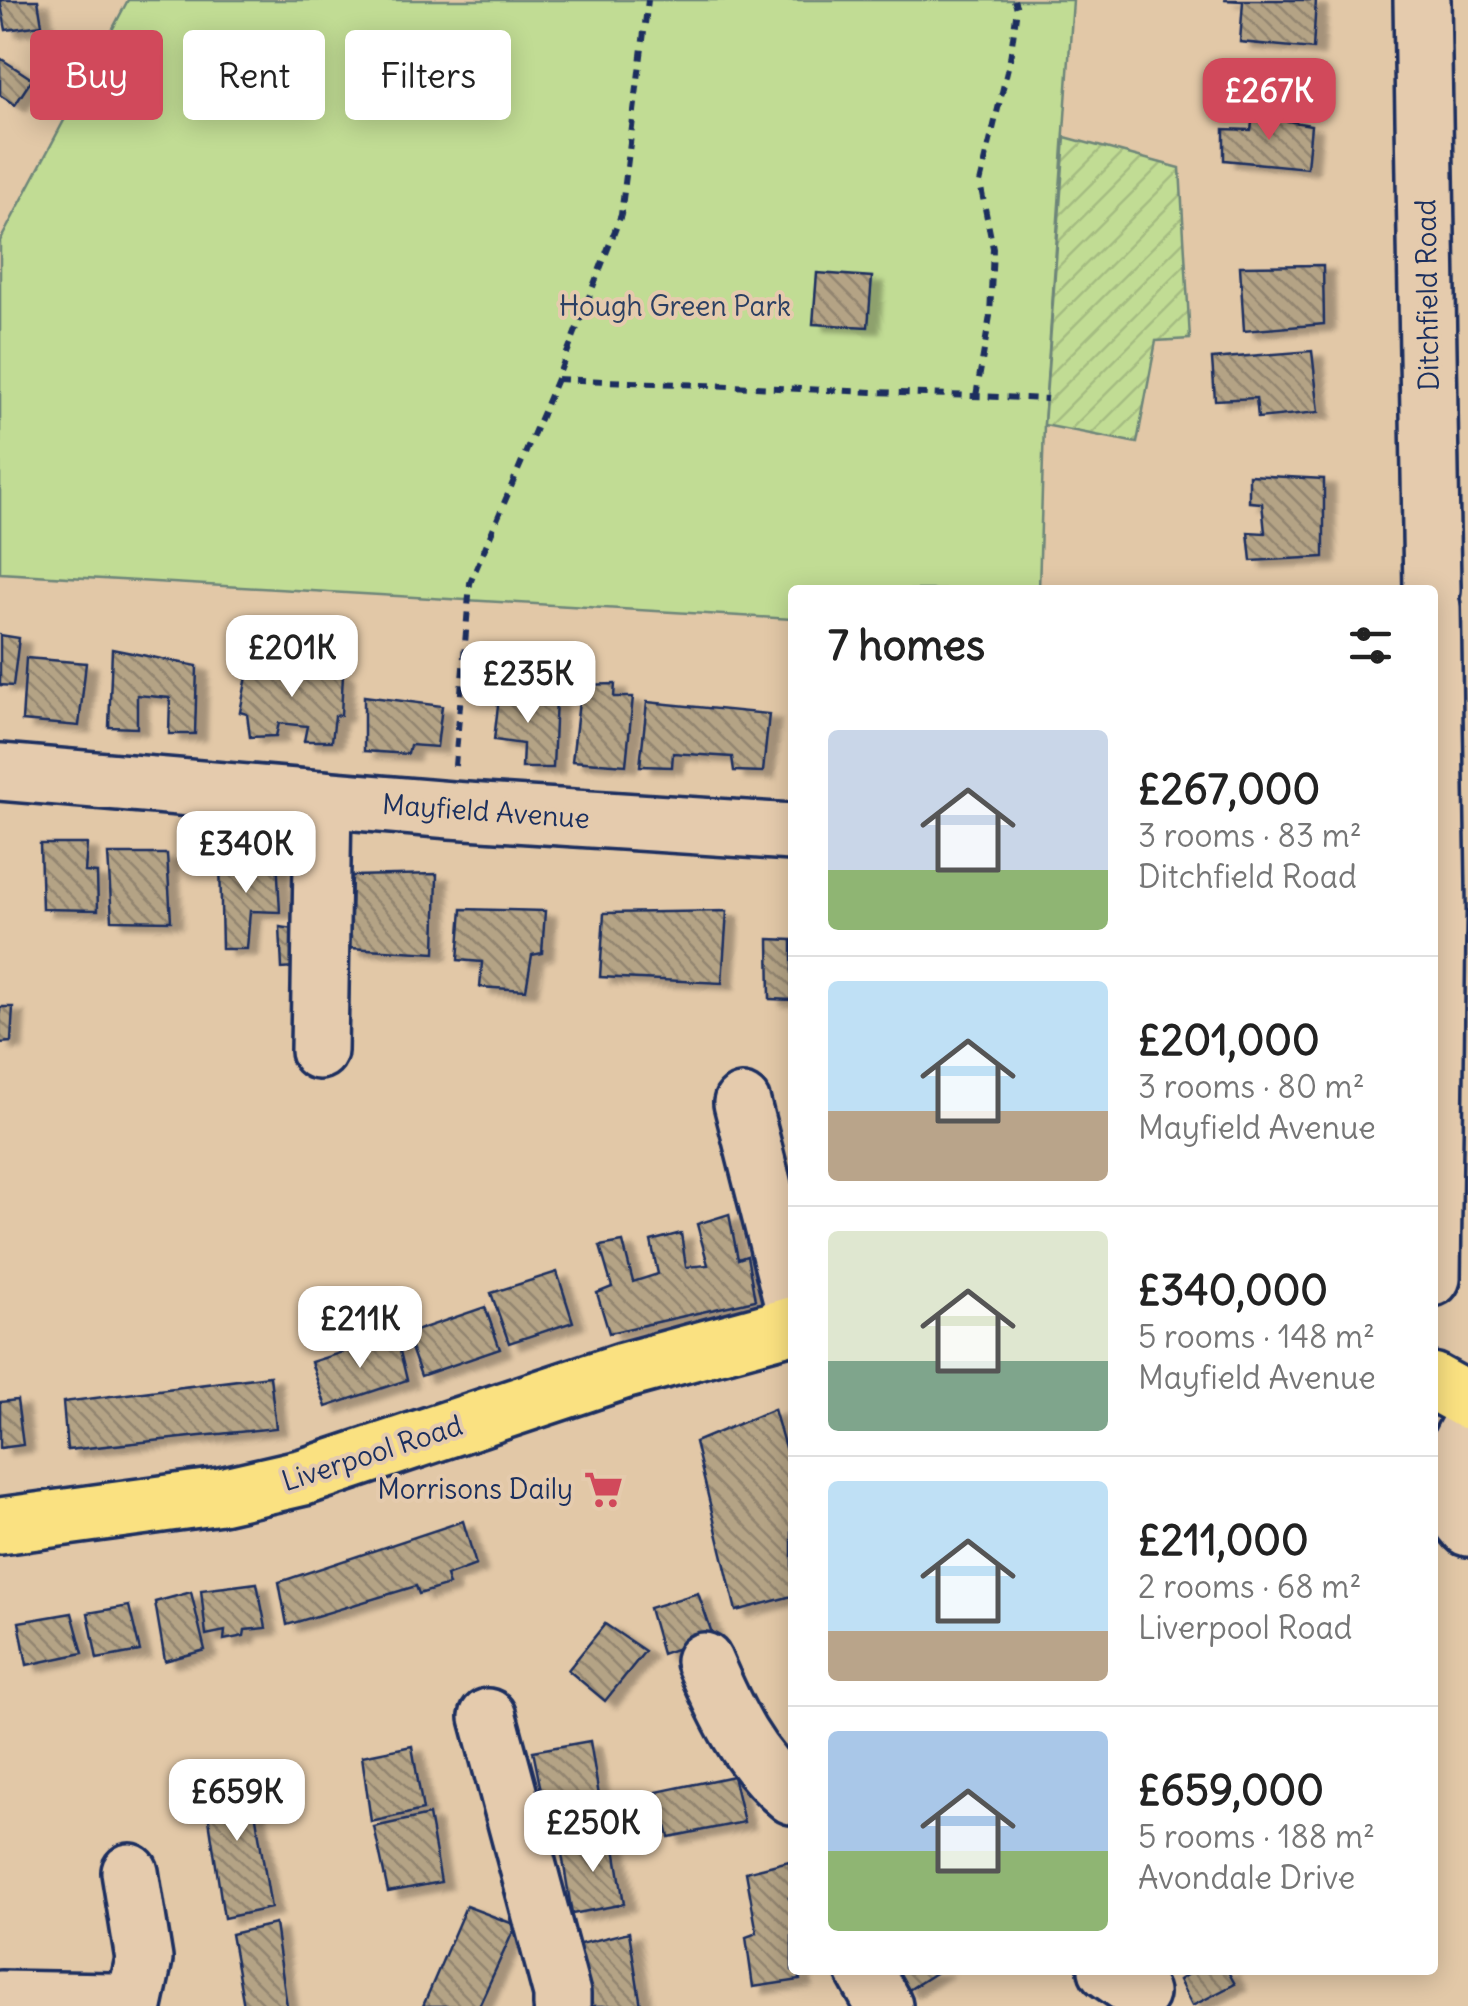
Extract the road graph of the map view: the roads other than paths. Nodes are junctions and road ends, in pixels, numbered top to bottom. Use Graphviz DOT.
graph roads {
  1 [pos="1422,0"];
  2 [pos="1449,425"];
  3 [pos="1433,585"];
  4 [pos="1438,693"];
  5 [pos="0,772"];
  6 [pos="323,799"];
  7 [pos="788,832"];
  8 [pos="1453,910"];
  9 [pos="319,1050"];
  10 [pos="742,1103"];
  11 [pos="1438,1173"];
  12 [pos="788,1285"];
  13 [pos="788,1326"];
  14 [pos="1468,1362"];
  15 [pos="1438,1377"];
  16 [pos="1438,1384"];
  17 [pos="1468,1401"];
  18 [pos="1468,1428"];
  19 [pos="0,1526"];
  20 [pos="1468,1528"];
  21 [pos="704,1661"];
  22 [pos="488,1717"];
  23 [pos="788,1793"];
  24 [pos="130,1872"];
  25 [pos="867,1975"];
  26 [pos="0,1999"];
  27 [pos="122,2006"];
  28 [pos="134,2006"];
  29 [pos="562,2006"];
  30 [pos="884,2006"];
  1 -- 2 [label="street, Ditchfield Road"];
  2 -- 3 [label="street, Ditchfield Road"];
  4 -- 8 [label="street"];
  5 -- 6 [label="street, Mayfield Avenue"];
  6 -- 7 [label="street, Mayfield Avenue"];
  6 -- 9 [label="street"];
  8 -- 11 [label="street"];
  10 -- 12 [label="street"];
  13 -- 19 [label="main road, Liverpool Road"];
  14 -- 15 [label="street"];
  16 -- 17 [label="main road"];
  18 -- 20 [label="street"];
  21 -- 23 [label="street"];
  22 -- 29 [label="street"];
  24 -- 28 [label="street"];
  25 -- 30 [label="street"];
  26 -- 27 [label="street"];
}
